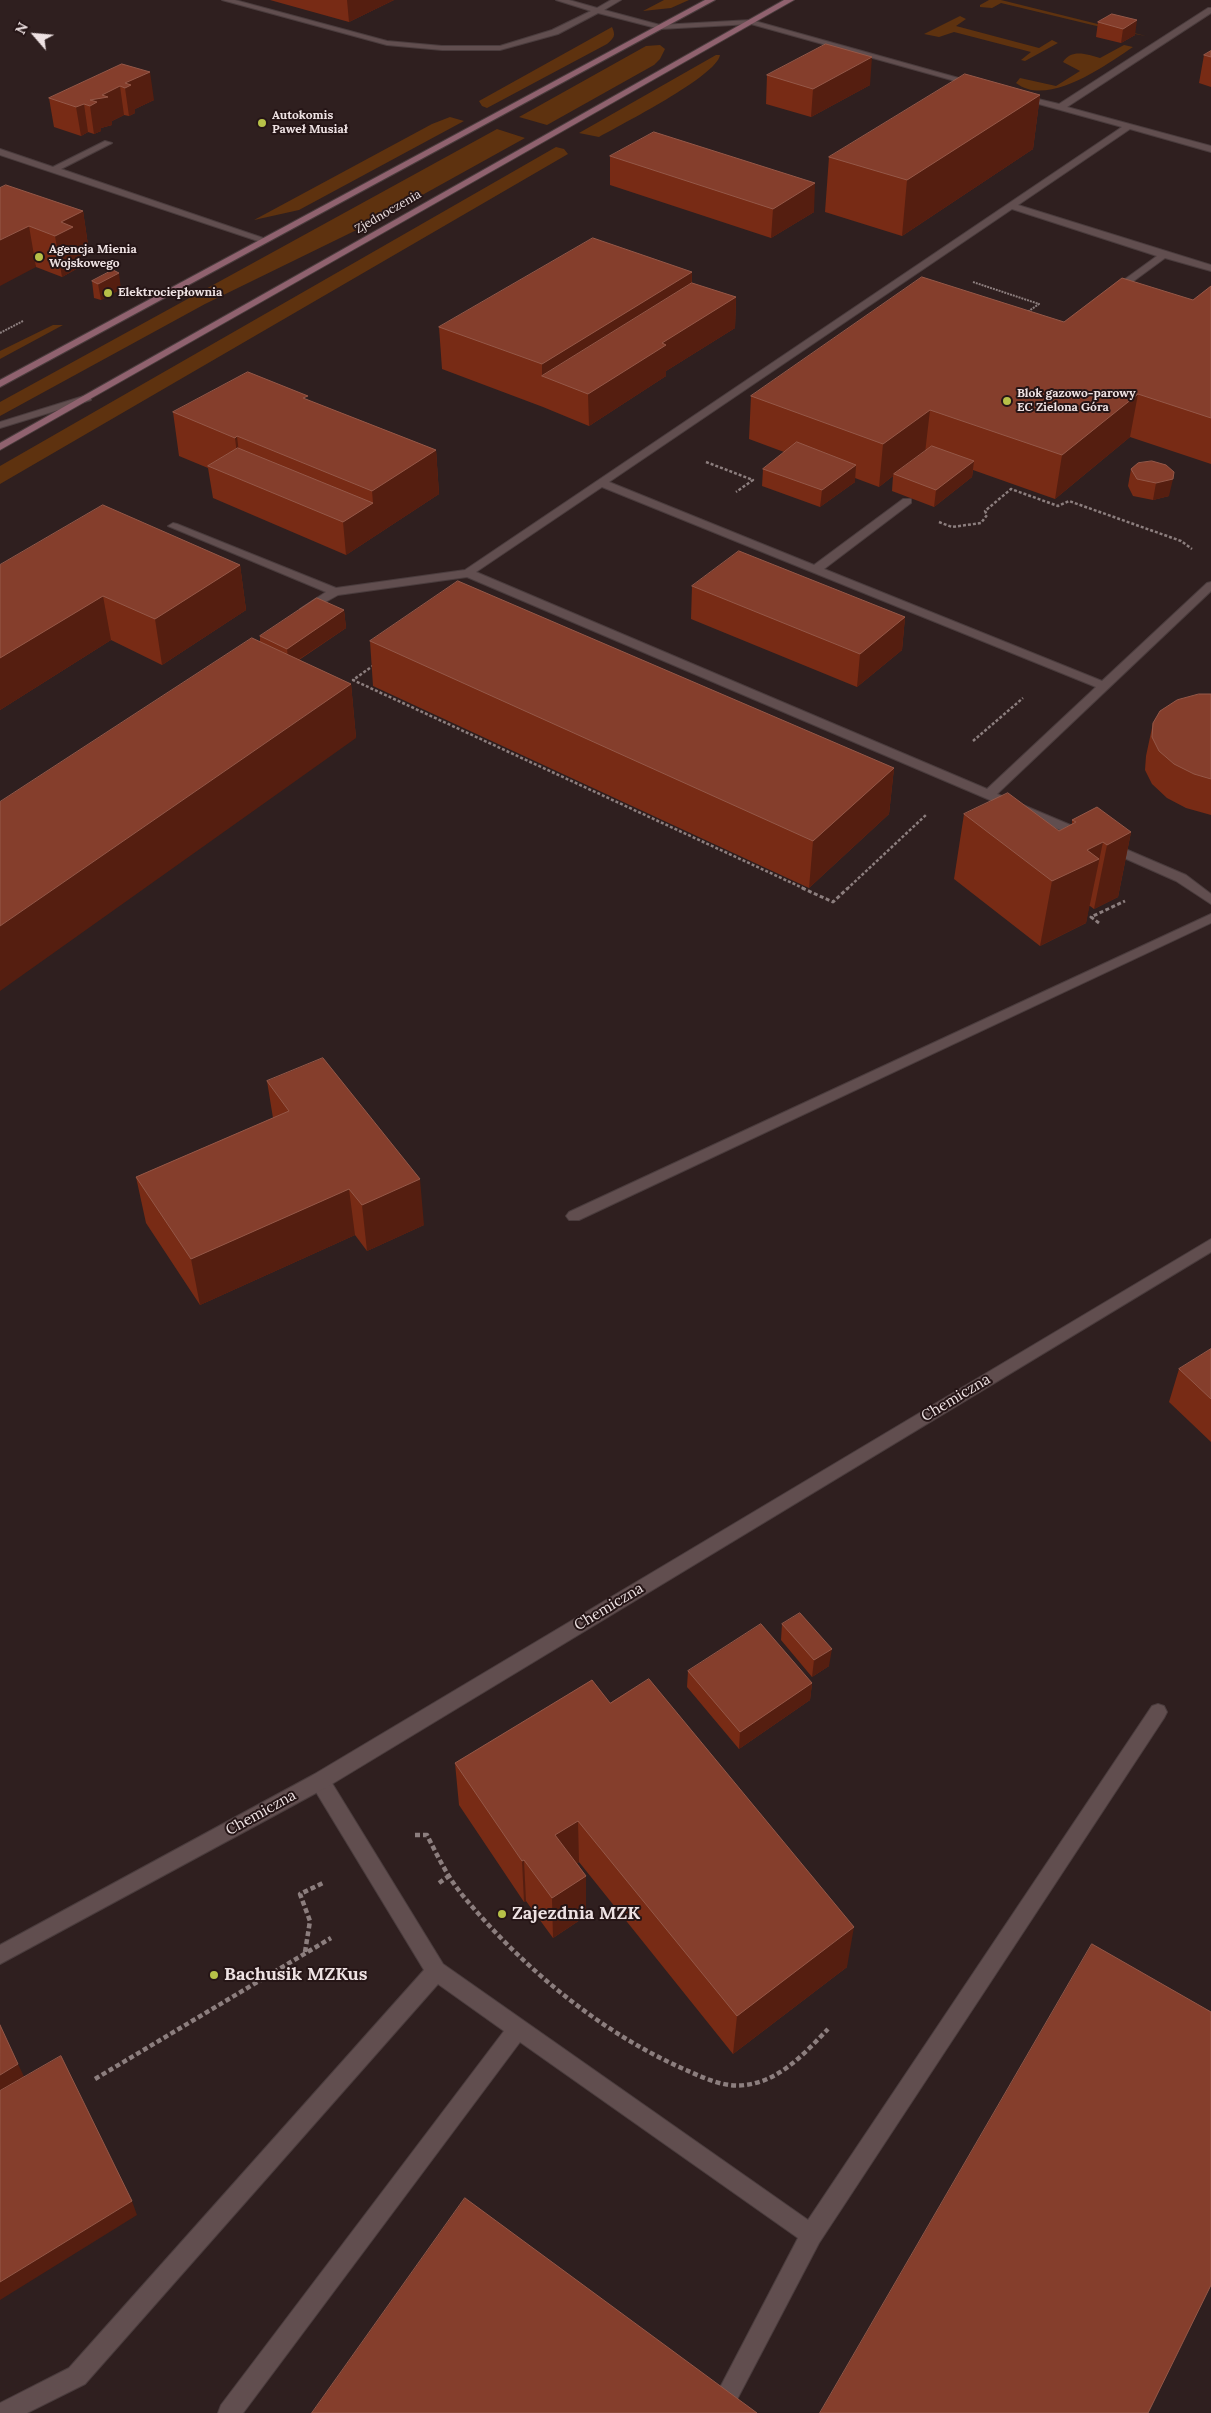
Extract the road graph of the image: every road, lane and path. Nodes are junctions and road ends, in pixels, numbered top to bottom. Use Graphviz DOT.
graph roads {
  1 [pos="226,0"];
  2 [pos="560,0"];
  3 [pos="617,0"];
  4 [pos="711,0"];
  5 [pos="790,0"];
  6 [pos="597,10"];
  7 [pos="1211,10"];
  8 [pos="751,22"];
  9 [pos="660,27"];
  10 [pos="986,87"];
  11 [pos="1010,93"];
  12 [pos="1061,108"];
  13 [pos="1129,126"];
  14 [pos="108,143"];
  15 [pos="1211,149"];
  16 [pos="0,152"];
  17 [pos="53,170"];
  18 [pos="1011,206"];
  19 [pos="264,240"];
  20 [pos="1164,255"];
  21 [pos="1211,268"];
  22 [pos="968,280"];
  23 [pos="1102,300"];
  24 [pos="1024,316"];
  25 [pos="0,384"];
  26 [pos="87,398"];
  27 [pos="0,425"];
  28 [pos="0,447"];
  29 [pos="601,483"];
  30 [pos="907,501"];
  31 [pos="173,526"];
  32 [pos="815,570"];
  33 [pos="468,573"];
  34 [pos="1211,585"];
  35 [pos="335,592"];
  36 [pos="293,619"];
  37 [pos="378,663"];
  38 [pos="1104,686"];
  39 [pos="988,795"];
  40 [pos="921,809"];
  41 [pos="1211,900"];
  42 [pos="1211,918"];
  43 [pos="574,1216"];
  44 [pos="1211,1245"];
  45 [pos="1158,1712"];
  46 [pos="320,1781"];
  47 [pos="415,1835"];
  48 [pos="449,1876"];
  49 [pos="328,1881"];
  50 [pos="439,1883"];
  51 [pos="331,1938"];
  52 [pos="305,1953"];
  53 [pos="0,1955"];
  54 [pos="436,1971"];
  55 [pos="518,2029"];
  56 [pos="828,2029"];
  57 [pos="95,2079"];
  58 [pos="811,2235"];
  59 [pos="724,2401"];
  60 [pos="4,2413"];
  61 [pos="230,2413"];
  1 -- 6 [label="street"];
  2 -- 6 [label="street"];
  3 -- 6 [label="street"];
  4 -- 9 [label="main road"];
  5 -- 8 [label="main road, Zjednoczenia"];
  6 -- 9 [label="street"];
  7 -- 12 [label="street"];
  8 -- 9 [label="street"];
  8 -- 10 [label="street"];
  8 -- 26 [label="main road, Zjednoczenia"];
  9 -- 19 [label="main road"];
  11 -- 12 [label="street"];
  12 -- 13 [label="street"];
  13 -- 15 [label="street"];
  13 -- 18 [label="street"];
  14 -- 17 [label="street"];
  16 -- 17 [label="street"];
  17 -- 19 [label="street"];
  18 -- 20 [label="street"];
  18 -- 29 [label="street"];
  19 -- 25 [label="main road"];
  20 -- 21 [label="street"];
  20 -- 23 [label="street"];
  22 -- 24 [label="path"];
  26 -- 27 [label="street"];
  26 -- 28 [label="main road, Zjednoczenia"];
  29 -- 32 [label="street"];
  29 -- 33 [label="street"];
  30 -- 32 [label="street"];
  31 -- 35 [label="street"];
  32 -- 38 [label="street"];
  33 -- 35 [label="street"];
  33 -- 39 [label="street"];
  34 -- 38 [label="street"];
  35 -- 36 [label="street"];
  37 -- 40 [label="path"];
  38 -- 39 [label="street"];
  39 -- 41 [label="street"];
  42 -- 43 [label="street"];
  44 -- 46 [label="street, Chemiczna"];
  45 -- 58 [label="street"];
  46 -- 53 [label="street, Chemiczna"];
  46 -- 54 [label="street"];
  47 -- 48 [label="path"];
  48 -- 50 [label="path"];
  48 -- 56 [label="path"];
  49 -- 52 [label="path"];
  51 -- 52 [label="path"];
  52 -- 57 [label="path"];
  54 -- 55 [label="street"];
  54 -- 60 [label="street"];
  55 -- 58 [label="street"];
  55 -- 61 [label="street"];
  58 -- 59 [label="street"];
}
